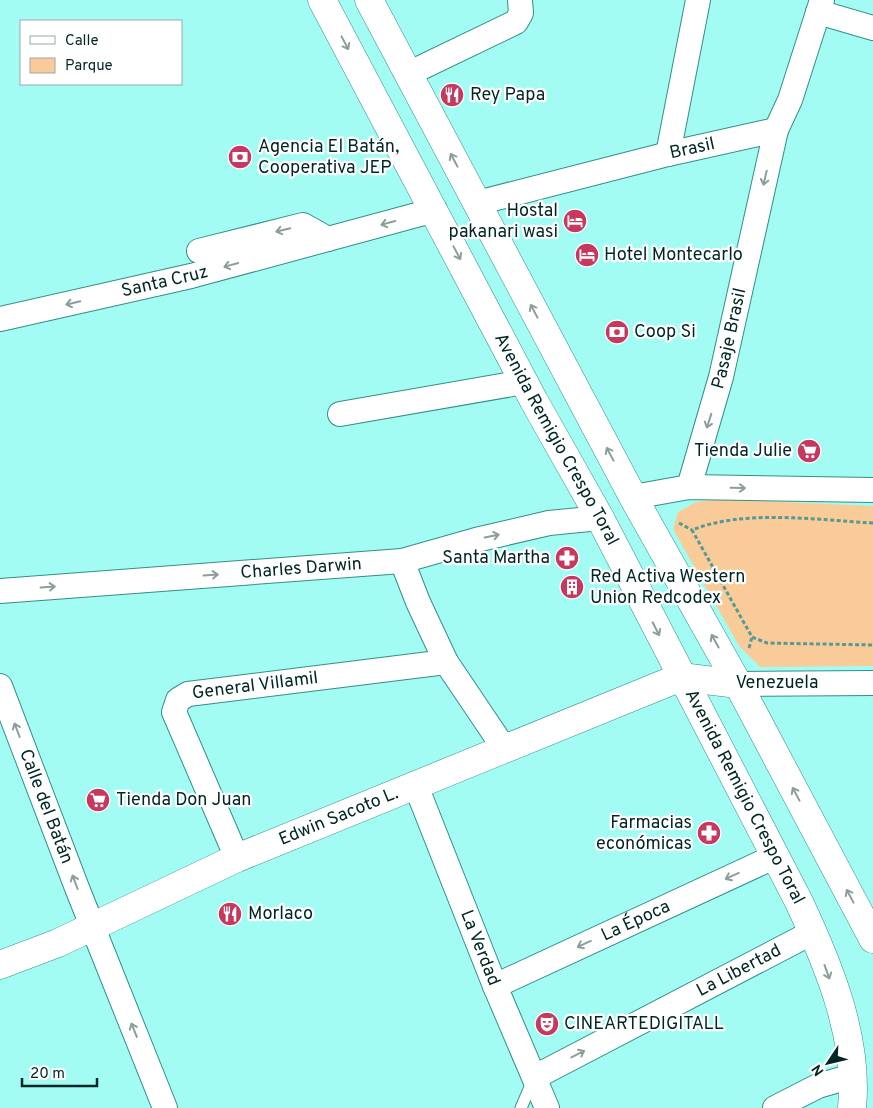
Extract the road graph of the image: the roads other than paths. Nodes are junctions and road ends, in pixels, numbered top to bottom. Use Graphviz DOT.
graph roads {
  1 [pos="322,0"];
  2 [pos="369,0"];
  3 [pos="520,0"];
  4 [pos="698,0"];
  5 [pos="820,6"];
  6 [pos="873,28"];
  7 [pos="408,74"];
  8 [pos="776,130"];
  9 [pos="668,154"];
  10 [pos="477,203"];
  11 [pos="435,210"];
  12 [pos="328,239"];
  13 [pos="199,251"];
  14 [pos="191,276"];
  15 [pos="0,319"];
  16 [pos="524,382"];
  17 [pos="340,414"];
  18 [pos="689,487"];
  19 [pos="873,490"];
  20 [pos="633,497"];
  21 [pos="600,518"];
  22 [pos="402,561"];
  23 [pos="0,591"];
  24 [pos="446,662"];
  25 [pos="681,678"];
  26 [pos="873,683"];
  27 [pos="738,684"];
  28 [pos="0,686"];
  29 [pos="504,748"];
  30 [pos="416,786"];
  31 [pos="776,856"];
  32 [pos="237,858"];
  33 [pos="93,927"];
  34 [pos="813,932"];
  35 [pos="873,940"];
  36 [pos="0,965"];
  37 [pos="495,986"];
  38 [pos="852,1076"];
  39 [pos="534,1077"];
  40 [pos="165,1108"];
  41 [pos="521,1108"];
  42 [pos="547,1108"];
  43 [pos="775,1108"];
  44 [pos="852,1108"];
  1 -- 11 [label="main road, Avenida Remigio Crespo Toral, one-way"];
  2 -- 7 [label="main road"];
  3 -- 7 [label="street"];
  4 -- 9 [label="street"];
  5 -- 6 [label="street"];
  5 -- 8 [label="street"];
  10 -- 7 [label="main road, one-way"];
  8 -- 9 [label="street, Brasil"];
  8 -- 18 [label="street, Pasaje Brasil, one-way"];
  9 -- 10 [label="street, Brasil"];
  20 -- 10 [label="main road, one-way"];
  11 -- 12 [label="street, Santa Cruz, one-way"];
  11 -- 16 [label="main road, Avenida Remigio Crespo Toral, one-way"];
  12 -- 13 [label="street, Santa Cruz, one-way"];
  12 -- 14 [label="street, Santa Cruz, one-way"];
  13 -- 14 [label="lane"];
  14 -- 15 [label="street, Santa Cruz, one-way"];
  16 -- 17 [label="street"];
  16 -- 21 [label="main road, Avenida Remigio Crespo Toral"];
  18 -- 19 [label="street, one-way"];
  18 -- 20 [label="street"];
  27 -- 20 [label="main road, one-way"];
  22 -- 21 [label="street, Charles Darwin, one-way"];
  21 -- 25 [label="main road, Avenida Remigio Crespo Toral, one-way"];
  23 -- 22 [label="street, Charles Darwin, one-way"];
  22 -- 24 [label="street"];
  24 -- 29 [label="street"];
  24 -- 32 [label="street, General Villamil"];
  25 -- 27 [label="main road, Venezuela"];
  25 -- 29 [label="main road, Edwin Sacoto L."];
  25 -- 31 [label="main road, Avenida Remigio Crespo Toral"];
  26 -- 27 [label="street, Venezuela"];
  35 -- 27 [label="main road, one-way"];
  33 -- 28 [label="street, Calle del Batán, one-way"];
  29 -- 30 [label="main road, Edwin Sacoto L."];
  30 -- 32 [label="main road, Edwin Sacoto L."];
  30 -- 37 [label="street, La Verdad"];
  31 -- 34 [label="main road, Avenida Remigio Crespo Toral"];
  31 -- 37 [label="street, La Época, one-way"];
  32 -- 33 [label="main road, Edwin Sacoto L."];
  33 -- 36 [label="main road, Edwin Sacoto L."];
  40 -- 33 [label="street, Calle del Batán, one-way"];
  34 -- 38 [label="main road, Avenida Remigio Crespo Toral, one-way"];
  39 -- 34 [label="street, La Libertad, one-way"];
  37 -- 39 [label="street, La Verdad"];
  38 -- 43 [label="street"];
  38 -- 44 [label="main road, Avenida Remigio Crespo Toral"];
  39 -- 41 [label="lane"];
  39 -- 42 [label="street, La Verdad"];
}
